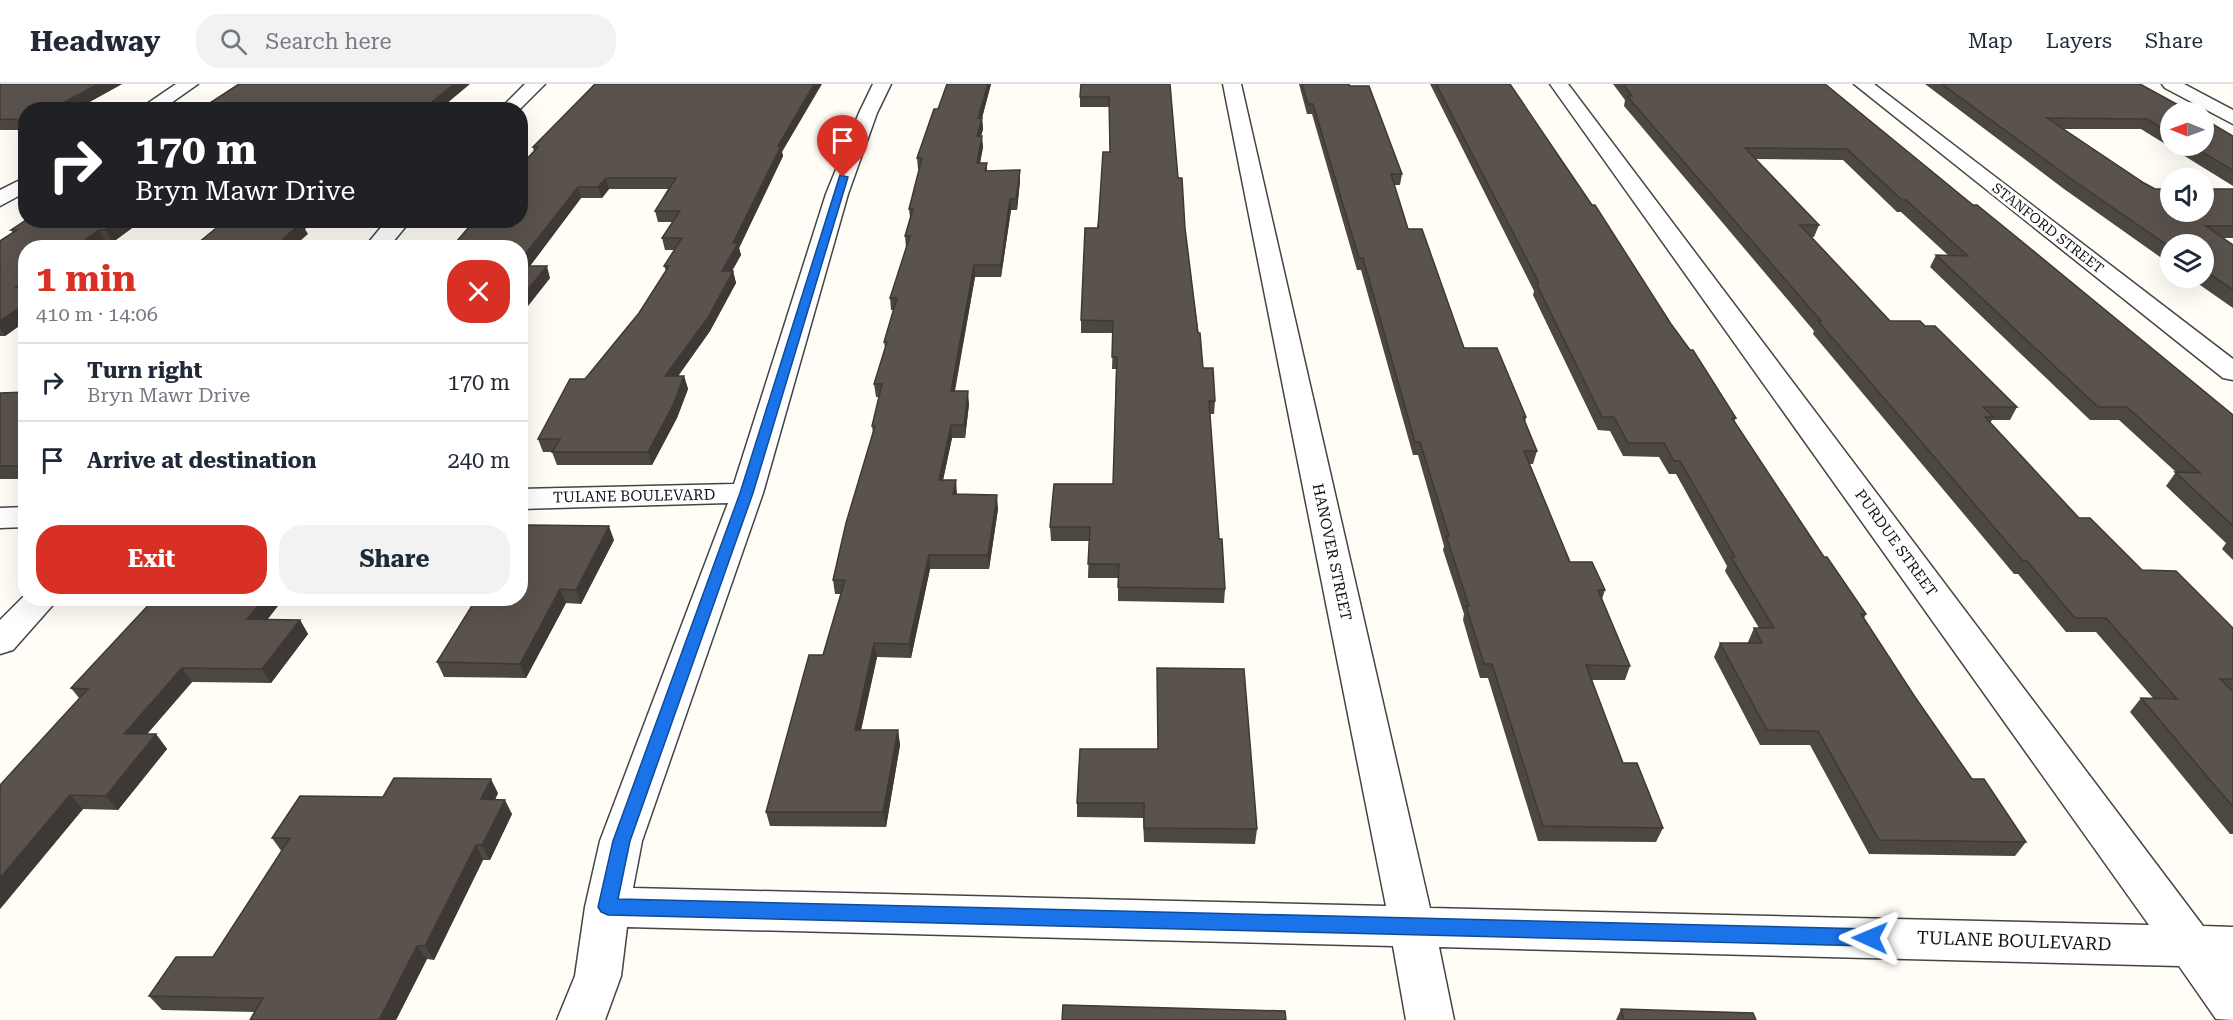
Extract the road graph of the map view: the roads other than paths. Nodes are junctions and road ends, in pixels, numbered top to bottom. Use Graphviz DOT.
graph roads {
  1 [pos="189,84"];
  2 [pos="536,84"];
  3 [pos="882,84"];
  4 [pos="1232,84"];
  5 [pos="1559,84"];
  6 [pos="1863,84"];
  7 [pos="2171,84"];
  8 [pos="160,102"];
  9 [pos="517,102"];
  10 [pos="2233,118"];
  11 [pos="18,188"];
  12 [pos="0,199"];
  13 [pos="393,228"];
  14 [pos="382,240"];
  15 [pos="2233,372"];
  16 [pos="747,493"];
  17 [pos="528,499"];
  18 [pos="18,517"];
  19 [pos="0,518"];
  20 [pos="34,606"];
  21 [pos="0,641"];
  22 [pos="608,907"];
  23 [pos="1412,926"];
  24 [pos="2212,946"];
  25 [pos="2233,1003"];
  26 [pos="581,1020"];
  27 [pos="1430,1020"];
  1 -- 8 [label="street"];
  2 -- 9 [label="street"];
  3 -- 16 [label="street"];
  4 -- 23 [label="street, HANOVER STREET"];
  5 -- 24 [label="street, PURDUE STREET"];
  6 -- 15 [label="street, STANFORD STREET"];
  7 -- 10 [label="street"];
  11 -- 12 [label="street"];
  13 -- 14 [label="street"];
  16 -- 17 [label="street, TULANE BOULEVARD"];
  16 -- 22 [label="street"];
  18 -- 19 [label="street"];
  20 -- 21 [label="street"];
  22 -- 23 [label="street, TULANE BOULEVARD"];
  22 -- 26 [label="street"];
  23 -- 24 [label="street, TULANE BOULEVARD"];
  23 -- 27 [label="street, HANOVER STREET"];
  24 -- 25 [label="street, PURDUE STREET"];
}
